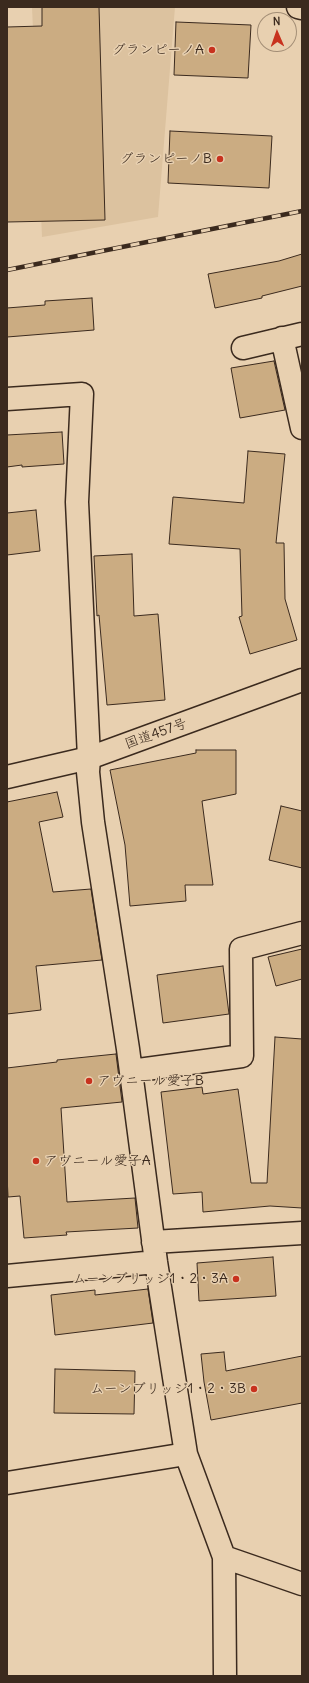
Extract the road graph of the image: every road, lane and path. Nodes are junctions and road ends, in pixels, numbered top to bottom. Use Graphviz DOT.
graph roads {
  1 [pos="298,7"];
  2 [pos="302,8"];
  3 [pos="292,336"];
  4 [pos="243,348"];
  5 [pos="7,399"];
  6 [pos="302,428"];
  7 [pos="302,680"];
  8 [pos="89,758"];
  9 [pos="7,777"];
  10 [pos="302,933"];
  11 [pos="131,1071"];
  12 [pos="302,1233"];
  13 [pos="154,1252"];
  14 [pos="7,1276"];
  15 [pos="186,1454"];
  16 [pos="7,1483"];
  17 [pos="224,1557"];
  18 [pos="302,1584"];
  19 [pos="225,1676"];
  1 -- 2 [label="main road"];
  3 -- 4 [label="main road"];
  3 -- 6 [label="main road"];
  5 -- 8 [label="main road"];
  7 -- 8 [label="main road, 国道457号"];
  8 -- 9 [label="main road, 国道457号"];
  8 -- 11 [label="main road"];
  10 -- 11 [label="main road"];
  11 -- 13 [label="main road"];
  12 -- 13 [label="main road"];
  13 -- 14 [label="main road"];
  13 -- 15 [label="main road"];
  15 -- 16 [label="main road"];
  15 -- 17 [label="main road"];
  17 -- 18 [label="main road"];
  17 -- 19 [label="main road"];
}
